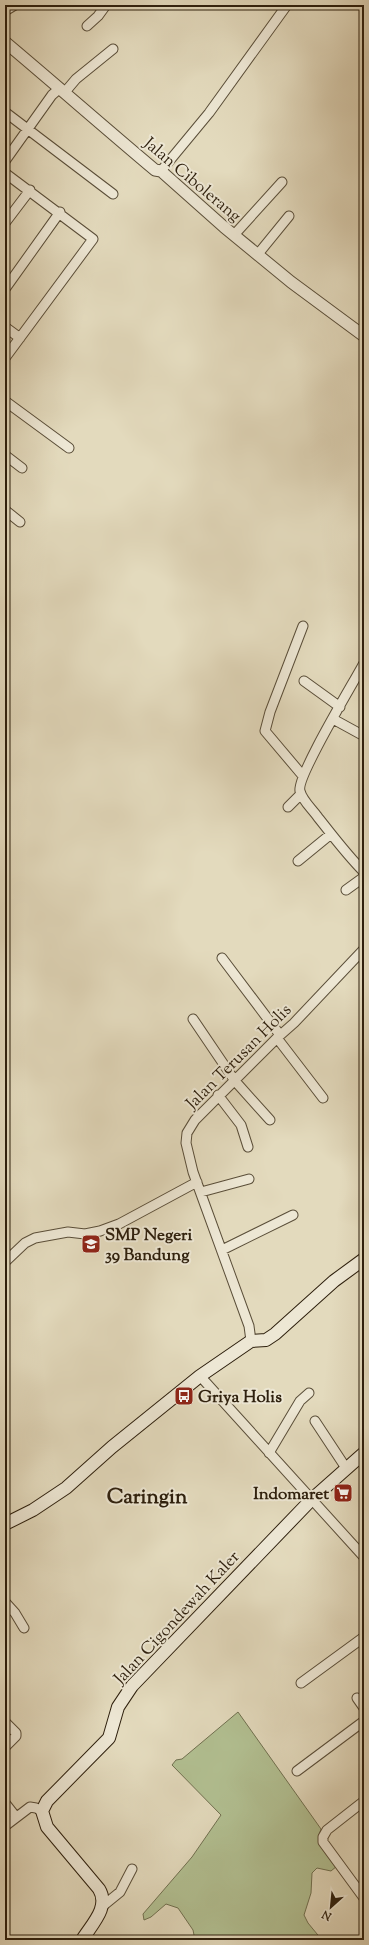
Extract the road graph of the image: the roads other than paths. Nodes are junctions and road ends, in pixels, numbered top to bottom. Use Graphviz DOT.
graph roads {
  1 [pos="106,5"];
  2 [pos="288,5"];
  3 [pos="87,26"];
  4 [pos="5,42"];
  5 [pos="113,49"];
  6 [pos="63,90"];
  7 [pos="5,112"];
  8 [pos="28,129"];
  9 [pos="5,161"];
  10 [pos="161,171"];
  11 [pos="5,173"];
  12 [pos="282,182"];
  13 [pos="30,190"];
  14 [pos="113,194"];
  15 [pos="60,212"];
  16 [pos="288,216"];
  17 [pos="5,223"];
  18 [pos="234,235"];
  19 [pos="258,254"];
  20 [pos="5,289"];
  21 [pos="5,327"];
  22 [pos="364,336"];
  23 [pos="20,338"];
  24 [pos="5,358"];
  25 [pos="5,402"];
  26 [pos="69,448"];
  27 [pos="5,456"];
  28 [pos="22,468"];
  29 [pos="5,510"];
  30 [pos="20,522"];
  31 [pos="303,626"];
  32 [pos="364,663"];
  33 [pos="304,680"];
  34 [pos="340,707"];
  35 [pos="334,719"];
  36 [pos="364,736"];
  37 [pos="303,776"];
  38 [pos="301,794"];
  39 [pos="288,807"];
  40 [pos="331,834"];
  41 [pos="298,861"];
  42 [pos="364,872"];
  43 [pos="364,877"];
  44 [pos="346,890"];
  45 [pos="364,949"];
  46 [pos="222,958"];
  47 [pos="193,1019"];
  48 [pos="278,1036"];
  49 [pos="235,1081"];
  50 [pos="218,1095"];
  51 [pos="323,1098"];
  52 [pos="270,1120"];
  53 [pos="248,1147"];
  54 [pos="249,1179"];
  55 [pos="197,1182"];
  56 [pos="201,1192"];
  57 [pos="293,1215"];
  58 [pos="222,1250"];
  59 [pos="364,1259"];
  60 [pos="5,1262"];
  61 [pos="251,1341"];
  62 [pos="200,1376"];
  63 [pos="310,1393"];
  64 [pos="315,1421"];
  65 [pos="269,1453"];
  66 [pos="364,1453"];
  67 [pos="346,1468"];
  68 [pos="310,1500"];
  69 [pos="5,1524"];
  70 [pos="364,1557"];
  71 [pos="5,1602"];
  72 [pos="24,1628"];
  73 [pos="364,1637"];
  74 [pos="301,1683"];
  75 [pos="357,1698"];
  76 [pos="364,1708"];
  77 [pos="364,1721"];
  78 [pos="5,1722"];
  79 [pos="5,1746"];
  80 [pos="297,1771"];
  81 [pos="364,1802"];
  82 [pos="5,1803"];
  83 [pos="42,1811"];
  84 [pos="16,1817"];
  85 [pos="5,1826"];
  86 [pos="132,1869"];
  87 [pos="364,1898"];
  88 [pos="104,1905"];
  89 [pos="82,1940"];
  1 -- 3 [label="street"];
  2 -- 10 [label="street"];
  4 -- 6 [label="street, Jalan Cibolerang"];
  5 -- 6 [label="street"];
  6 -- 8 [label="street"];
  6 -- 10 [label="street, Jalan Cibolerang"];
  7 -- 8 [label="street"];
  8 -- 9 [label="street"];
  8 -- 14 [label="street"];
  10 -- 18 [label="street, Jalan Cibolerang"];
  11 -- 13 [label="street"];
  12 -- 18 [label="street"];
  13 -- 15 [label="street"];
  13 -- 17 [label="street"];
  15 -- 20 [label="street"];
  15 -- 23 [label="street"];
  16 -- 19 [label="street"];
  18 -- 19 [label="street, Jalan Cibolerang"];
  19 -- 22 [label="street, Jalan Cibolerang"];
  21 -- 23 [label="street"];
  23 -- 24 [label="street"];
  25 -- 26 [label="street"];
  27 -- 28 [label="street"];
  29 -- 30 [label="street"];
  31 -- 37 [label="street"];
  32 -- 34 [label="street"];
  33 -- 34 [label="street"];
  34 -- 35 [label="street"];
  35 -- 36 [label="street"];
  35 -- 37 [label="street"];
  37 -- 38 [label="street"];
  38 -- 39 [label="street"];
  38 -- 40 [label="street"];
  40 -- 41 [label="street"];
  40 -- 42 [label="street"];
  43 -- 44 [label="street"];
  45 -- 48 [label="street, Jalan Terusan Holis"];
  46 -- 48 [label="street"];
  47 -- 49 [label="street"];
  48 -- 49 [label="street, Jalan Terusan Holis"];
  48 -- 51 [label="street"];
  49 -- 50 [label="street, Jalan Terusan Holis"];
  49 -- 52 [label="street"];
  50 -- 53 [label="street"];
  50 -- 55 [label="street, Jalan Terusan Holis"];
  54 -- 56 [label="street"];
  55 -- 56 [label="street, Jalan Terusan Holis"];
  55 -- 60 [label="street"];
  56 -- 58 [label="street, Jalan Terusan Holis"];
  57 -- 58 [label="street"];
  58 -- 61 [label="street, Jalan Terusan Holis"];
  59 -- 61 [label="main road"];
  61 -- 62 [label="main road"];
  62 -- 65 [label="street"];
  62 -- 69 [label="main road"];
  63 -- 65 [label="street"];
  64 -- 67 [label="street"];
  65 -- 68 [label="street"];
  66 -- 67 [label="main road, Jalan Cigondewah Kaler"];
  67 -- 68 [label="main road, Jalan Cigondewah Kaler"];
  68 -- 70 [label="street"];
  68 -- 83 [label="main road, Jalan Cigondewah Kaler"];
  71 -- 72 [label="street"];
  73 -- 74 [label="street"];
  75 -- 76 [label="street"];
  77 -- 80 [label="street"];
  78 -- 79 [label="street"];
  81 -- 87 [label="street"];
  82 -- 84 [label="street"];
  83 -- 84 [label="street"];
  83 -- 88 [label="main road"];
  84 -- 85 [label="street"];
  86 -- 88 [label="street"];
  88 -- 89 [label="main road"];
}
